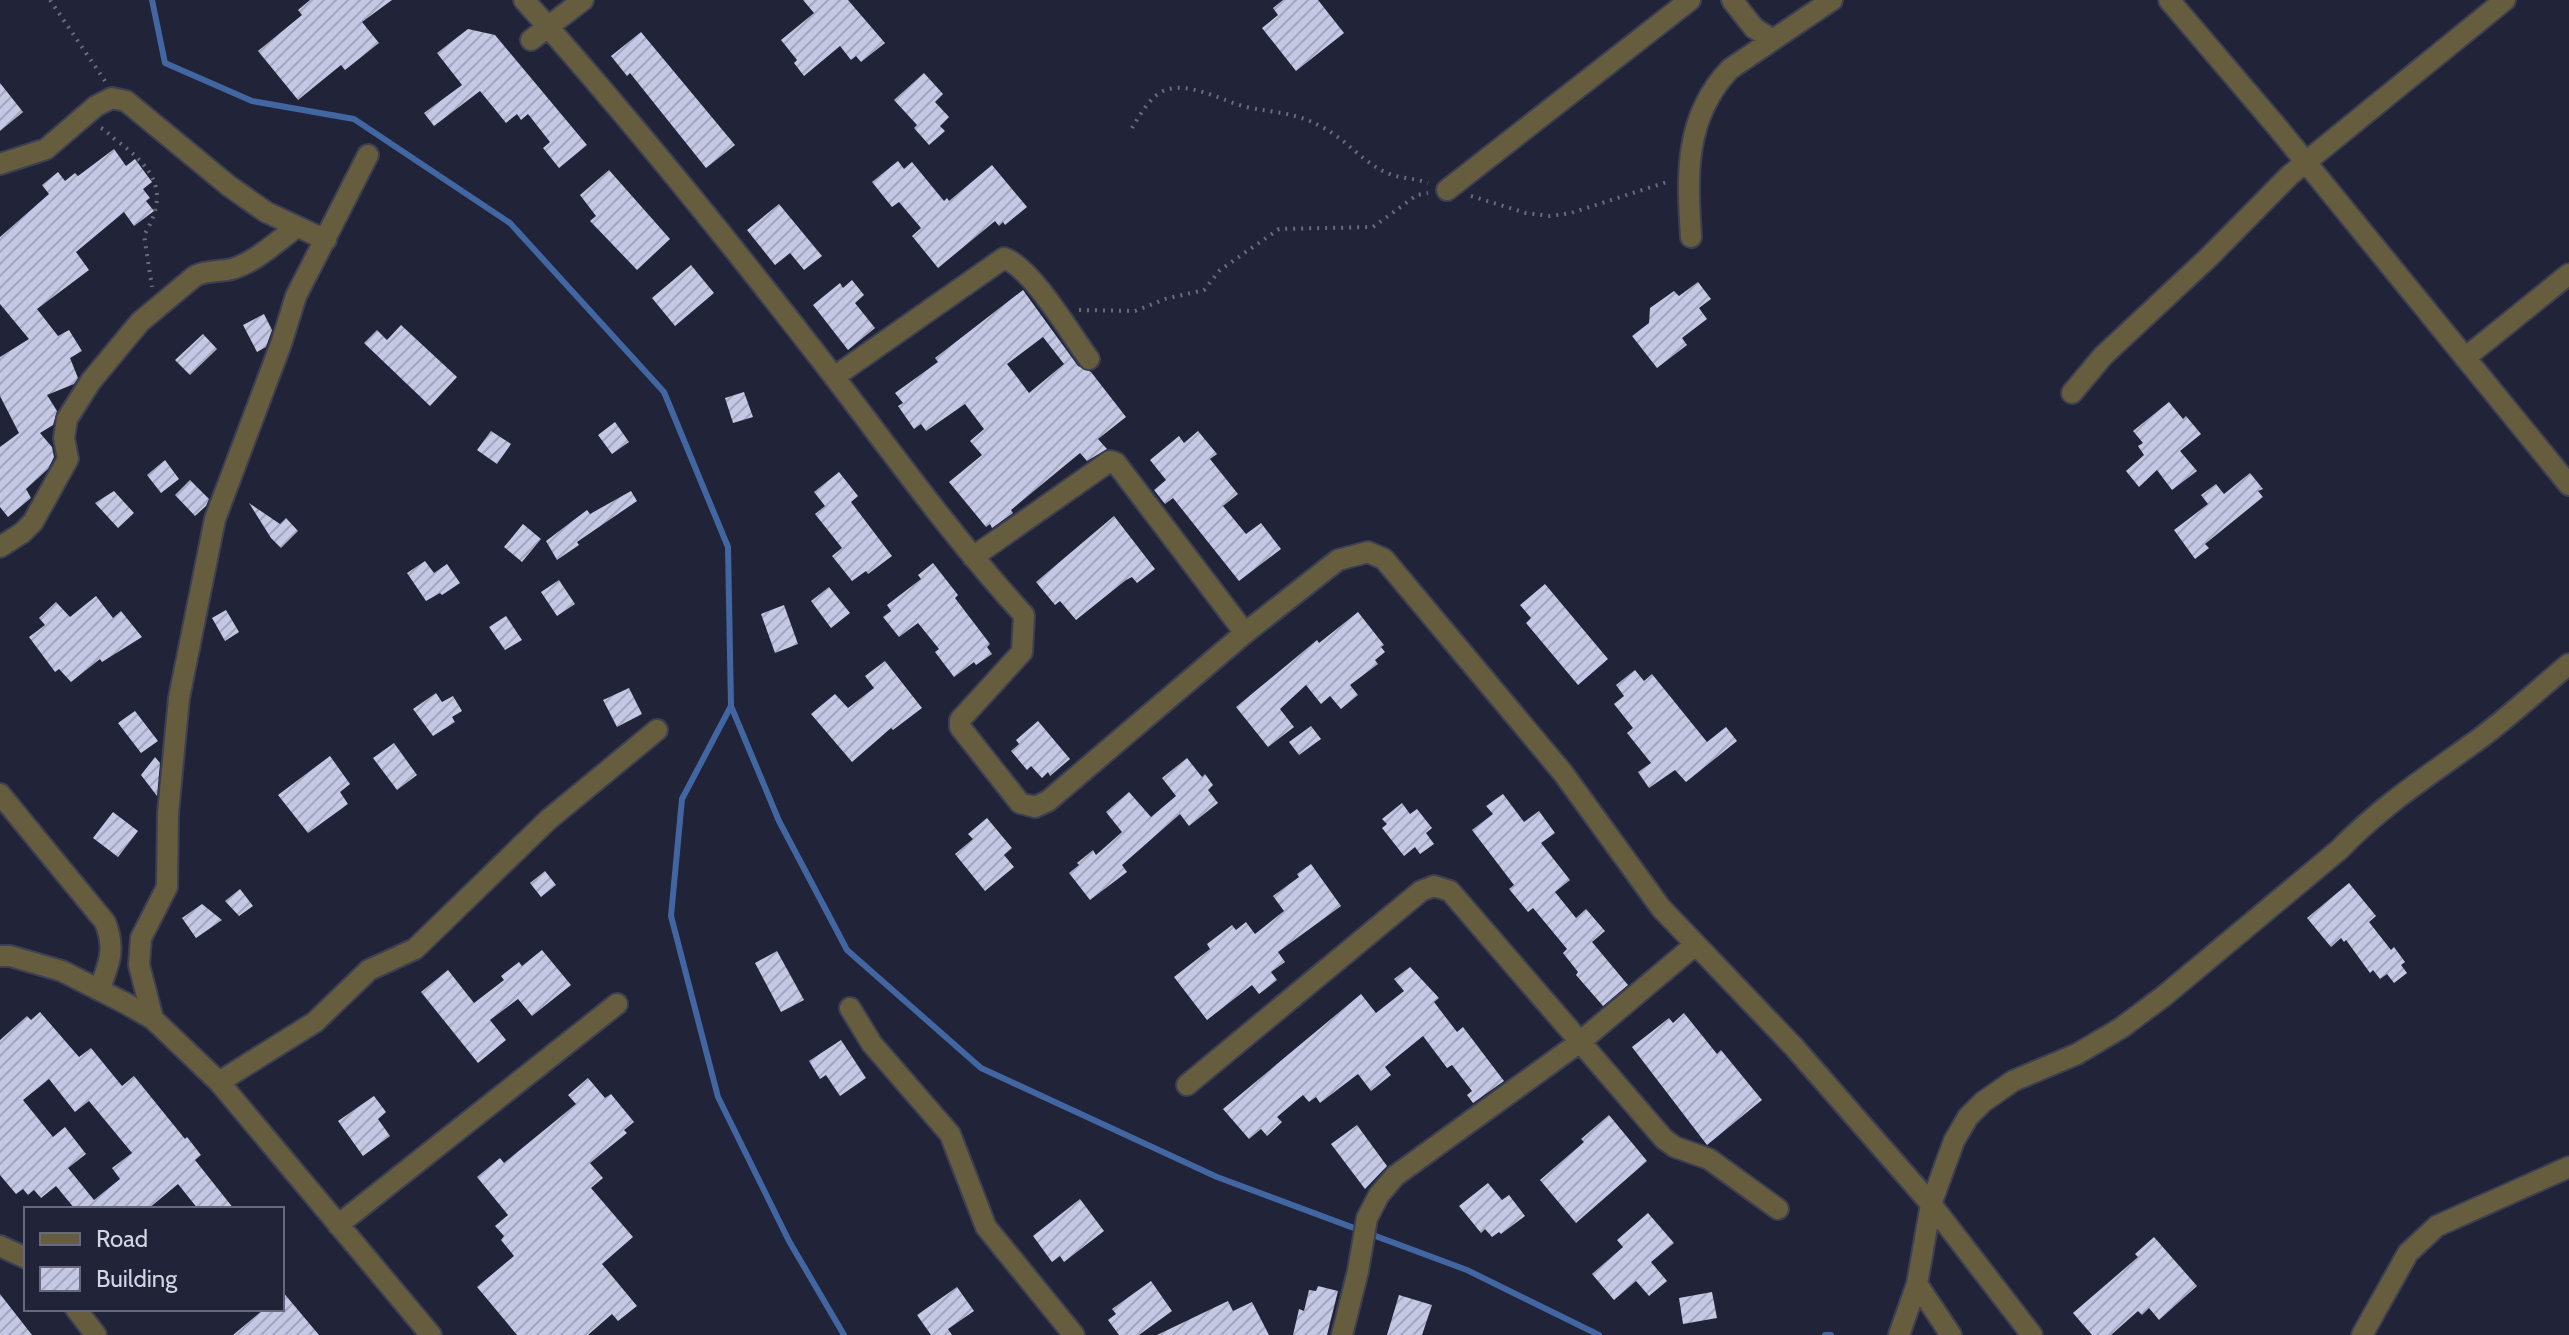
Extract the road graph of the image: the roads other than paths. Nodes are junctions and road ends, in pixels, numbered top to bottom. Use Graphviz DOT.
graph roads {
  1 [pos="524,0"];
  2 [pos="583,0"];
  3 [pos="1690,0"];
  4 [pos="1732,0"];
  5 [pos="1832,0"];
  6 [pos="2169,0"];
  7 [pos="2505,0"];
  8 [pos="548,27"];
  9 [pos="531,40"];
  10 [pos="1773,40"];
  11 [pos="368,155"];
  12 [pos="0,164"];
  13 [pos="2306,164"];
  14 [pos="1447,190"];
  15 [pos="297,227"];
  16 [pos="1691,237"];
  17 [pos="326,240"];
  18 [pos="2569,274"];
  19 [pos="2465,358"];
  20 [pos="1089,359"];
  21 [pos="834,377"];
  22 [pos="2072,393"];
  23 [pos="2569,485"];
  24 [pos="0,547"];
  25 [pos="973,557"];
  26 [pos="1245,633"];
  27 [pos="2569,664"];
  28 [pos="657,730"];
  29 [pos="0,794"];
  30 [pos="1695,945"];
  31 [pos="0,956"];
  32 [pos="99,990"];
  33 [pos="617,1004"];
  34 [pos="850,1008"];
  35 [pos="153,1019"];
  36 [pos="1580,1042"];
  37 [pos="219,1082"];
  38 [pos="1187,1085"];
  39 [pos="2569,1167"];
  40 [pos="1931,1204"];
  41 [pos="1778,1209"];
  42 [pos="338,1225"];
  43 [pos="0,1246"];
  44 [pos="24,1257"];
  45 [pos="1917,1284"];
  46 [pos="78,1311"];
  47 [pos="96,1335"];
  48 [pos="431,1335"];
  49 [pos="1074,1335"];
  50 [pos="1342,1335"];
  51 [pos="1899,1335"];
  52 [pos="1951,1335"];
  53 [pos="2032,1335"];
  54 [pos="2362,1335"];
  1 -- 8 [label="street"];
  2 -- 8 [label="street"];
  3 -- 14 [label="street"];
  4 -- 10 [label="street"];
  5 -- 10 [label="street"];
  6 -- 13 [label="street"];
  7 -- 13 [label="street"];
  8 -- 9 [label="street"];
  8 -- 21 [label="street"];
  10 -- 16 [label="street"];
  11 -- 17 [label="street"];
  12 -- 15 [label="street"];
  13 -- 19 [label="street"];
  13 -- 22 [label="street"];
  15 -- 17 [label="street"];
  15 -- 24 [label="street"];
  17 -- 35 [label="street"];
  18 -- 19 [label="street"];
  19 -- 23 [label="street"];
  20 -- 21 [label="street"];
  21 -- 25 [label="street"];
  25 -- 26 [label="street"];
  25 -- 26 [label="street"];
  26 -- 30 [label="street"];
  27 -- 40 [label="street"];
  28 -- 37 [label="street"];
  29 -- 32 [label="street"];
  30 -- 36 [label="street"];
  30 -- 40 [label="street"];
  31 -- 32 [label="street"];
  32 -- 35 [label="street"];
  33 -- 42 [label="street"];
  34 -- 49 [label="street"];
  35 -- 37 [label="street"];
  36 -- 38 [label="street"];
  36 -- 41 [label="street"];
  36 -- 50 [label="street"];
  37 -- 42 [label="street"];
  39 -- 54 [label="street"];
  40 -- 45 [label="street"];
  40 -- 53 [label="street"];
  42 -- 48 [label="street"];
  43 -- 44 [label="street"];
  45 -- 51 [label="street"];
  45 -- 52 [label="street"];
  46 -- 47 [label="street"];
}
